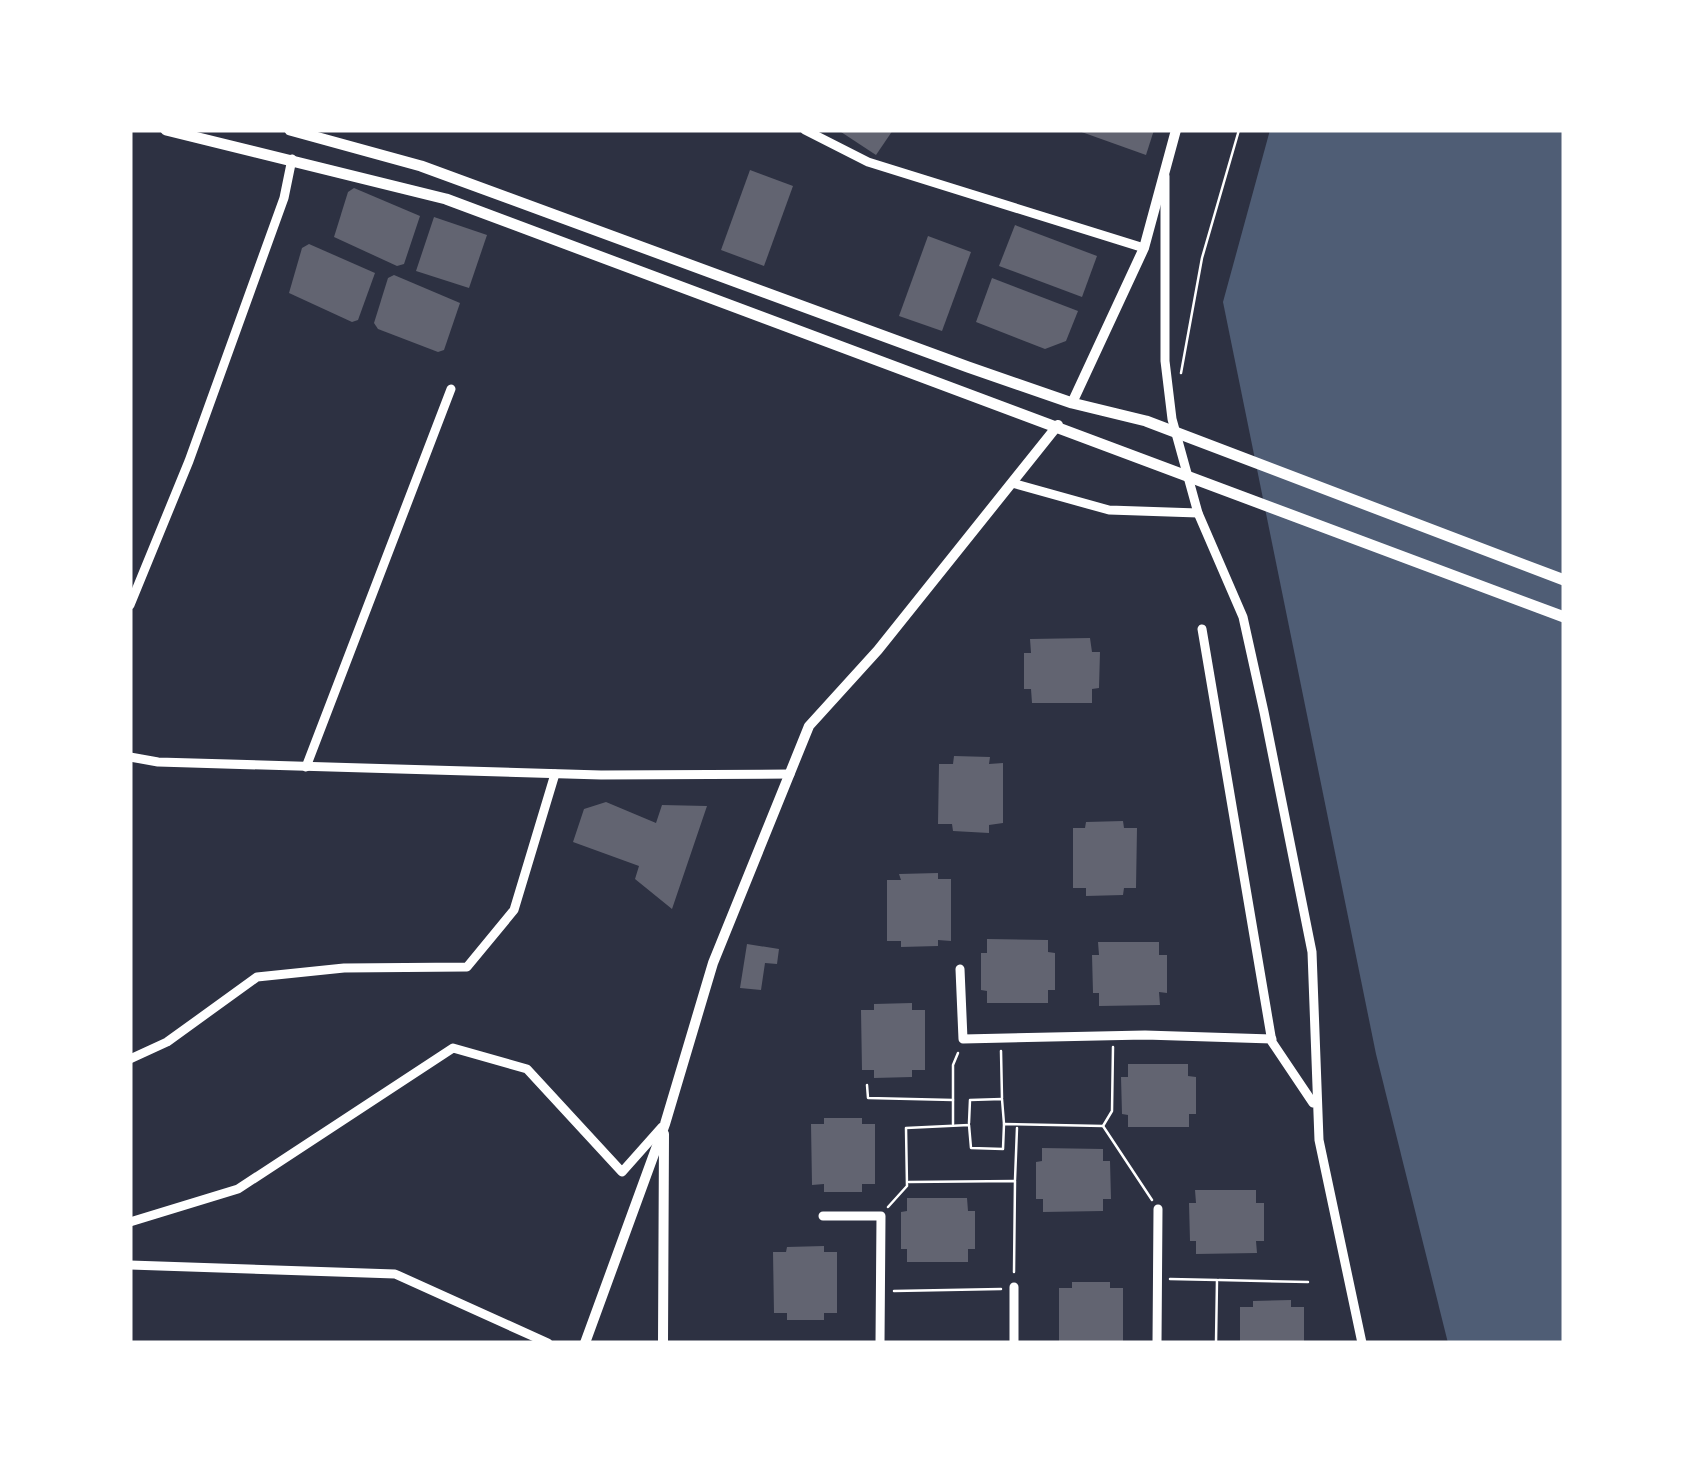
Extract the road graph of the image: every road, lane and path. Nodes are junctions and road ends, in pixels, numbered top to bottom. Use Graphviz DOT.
graph roads {
  1 [pos="166,130"];
  2 [pos="290,130"];
  3 [pos="804,130"];
  4 [pos="1176,130"];
  5 [pos="1239,130"];
  6 [pos="332,135"];
  7 [pos="292,159"];
  8 [pos="1165,163"];
  9 [pos="1144,248"];
  10 [pos="1179,383"];
  11 [pos="451,389"];
  12 [pos="1072,403"];
  13 [pos="1058,426"];
  14 [pos="1012,483"];
  15 [pos="1198,513"];
  16 [pos="1564,580"];
  17 [pos="130,605"];
  18 [pos="1564,617"];
  19 [pos="1202,629"];
  20 [pos="130,757"];
  21 [pos="306,767"];
  22 [pos="555,774"];
  23 [pos="790,774"];
  24 [pos="960,969"];
  25 [pos="1113,1036"];
  26 [pos="1000,1038"];
  27 [pos="1272,1038"];
  28 [pos="963,1039"];
  29 [pos="130,1059"];
  30 [pos="867,1084"];
  31 [pos="1002,1099"];
  32 [pos="953,1100"];
  33 [pos="1314,1105"];
  34 [pos="664,1124"];
  35 [pos="969,1124"];
  36 [pos="1004,1124"];
  37 [pos="1017,1125"];
  38 [pos="952,1126"];
  39 [pos="1103,1126"];
  40 [pos="907,1182"];
  41 [pos="1015,1182"];
  42 [pos="1158,1209"];
  43 [pos="823,1216"];
  44 [pos="880,1216"];
  45 [pos="130,1222"];
  46 [pos="130,1265"];
  47 [pos="1158,1279"];
  48 [pos="1217,1280"];
  49 [pos="1308,1282"];
  50 [pos="1014,1288"];
  51 [pos="882,1291"];
  52 [pos="548,1343"];
  53 [pos="584,1343"];
  54 [pos="663,1343"];
  55 [pos="880,1343"];
  56 [pos="1014,1343"];
  57 [pos="1158,1343"];
  58 [pos="1216,1343"];
  59 [pos="1362,1343"];
  1 -- 7 [label="main road"];
  2 -- 6 [label="main road"];
  3 -- 9 [label="street"];
  4 -- 8 [label="street"];
  5 -- 10 [label="path"];
  6 -- 12 [label="main road"];
  7 -- 13 [label="main road"];
  7 -- 17 [label="street"];
  8 -- 9 [label="street"];
  8 -- 15 [label="street"];
  9 -- 12 [label="street"];
  11 -- 21 [label="street"];
  12 -- 16 [label="main road"];
  13 -- 14 [label="street"];
  13 -- 18 [label="main road"];
  14 -- 15 [label="street"];
  14 -- 23 [label="street"];
  15 -- 33 [label="street"];
  19 -- 27 [label="street"];
  20 -- 21 [label="street"];
  21 -- 22 [label="street"];
  22 -- 23 [label="street"];
  22 -- 29 [label="street"];
  23 -- 34 [label="street"];
  24 -- 28 [label="street"];
  25 -- 26 [label="street"];
  25 -- 27 [label="street"];
  25 -- 39 [label="path"];
  26 -- 28 [label="street"];
  26 -- 31 [label="path"];
  27 -- 33 [label="street"];
  28 -- 32 [label="path"];
  30 -- 32 [label="path"];
  31 -- 35 [label="path"];
  31 -- 36 [label="path"];
  32 -- 38 [label="path"];
  33 -- 59 [label="street"];
  34 -- 45 [label="street"];
  34 -- 53 [label="street"];
  34 -- 54 [label="street"];
  35 -- 36 [label="path"];
  35 -- 38 [label="path"];
  36 -- 37 [label="path"];
  37 -- 39 [label="path"];
  37 -- 41 [label="path"];
  38 -- 40 [label="path"];
  39 -- 42 [label="path"];
  40 -- 41 [label="path"];
  40 -- 44 [label="path"];
  41 -- 50 [label="path"];
  42 -- 47 [label="street"];
  43 -- 44 [label="street"];
  44 -- 51 [label="street"];
  46 -- 52 [label="street"];
  47 -- 48 [label="path"];
  47 -- 57 [label="street"];
  48 -- 49 [label="path"];
  48 -- 58 [label="path"];
  50 -- 51 [label="path"];
  50 -- 56 [label="street"];
  51 -- 55 [label="street"];
}
